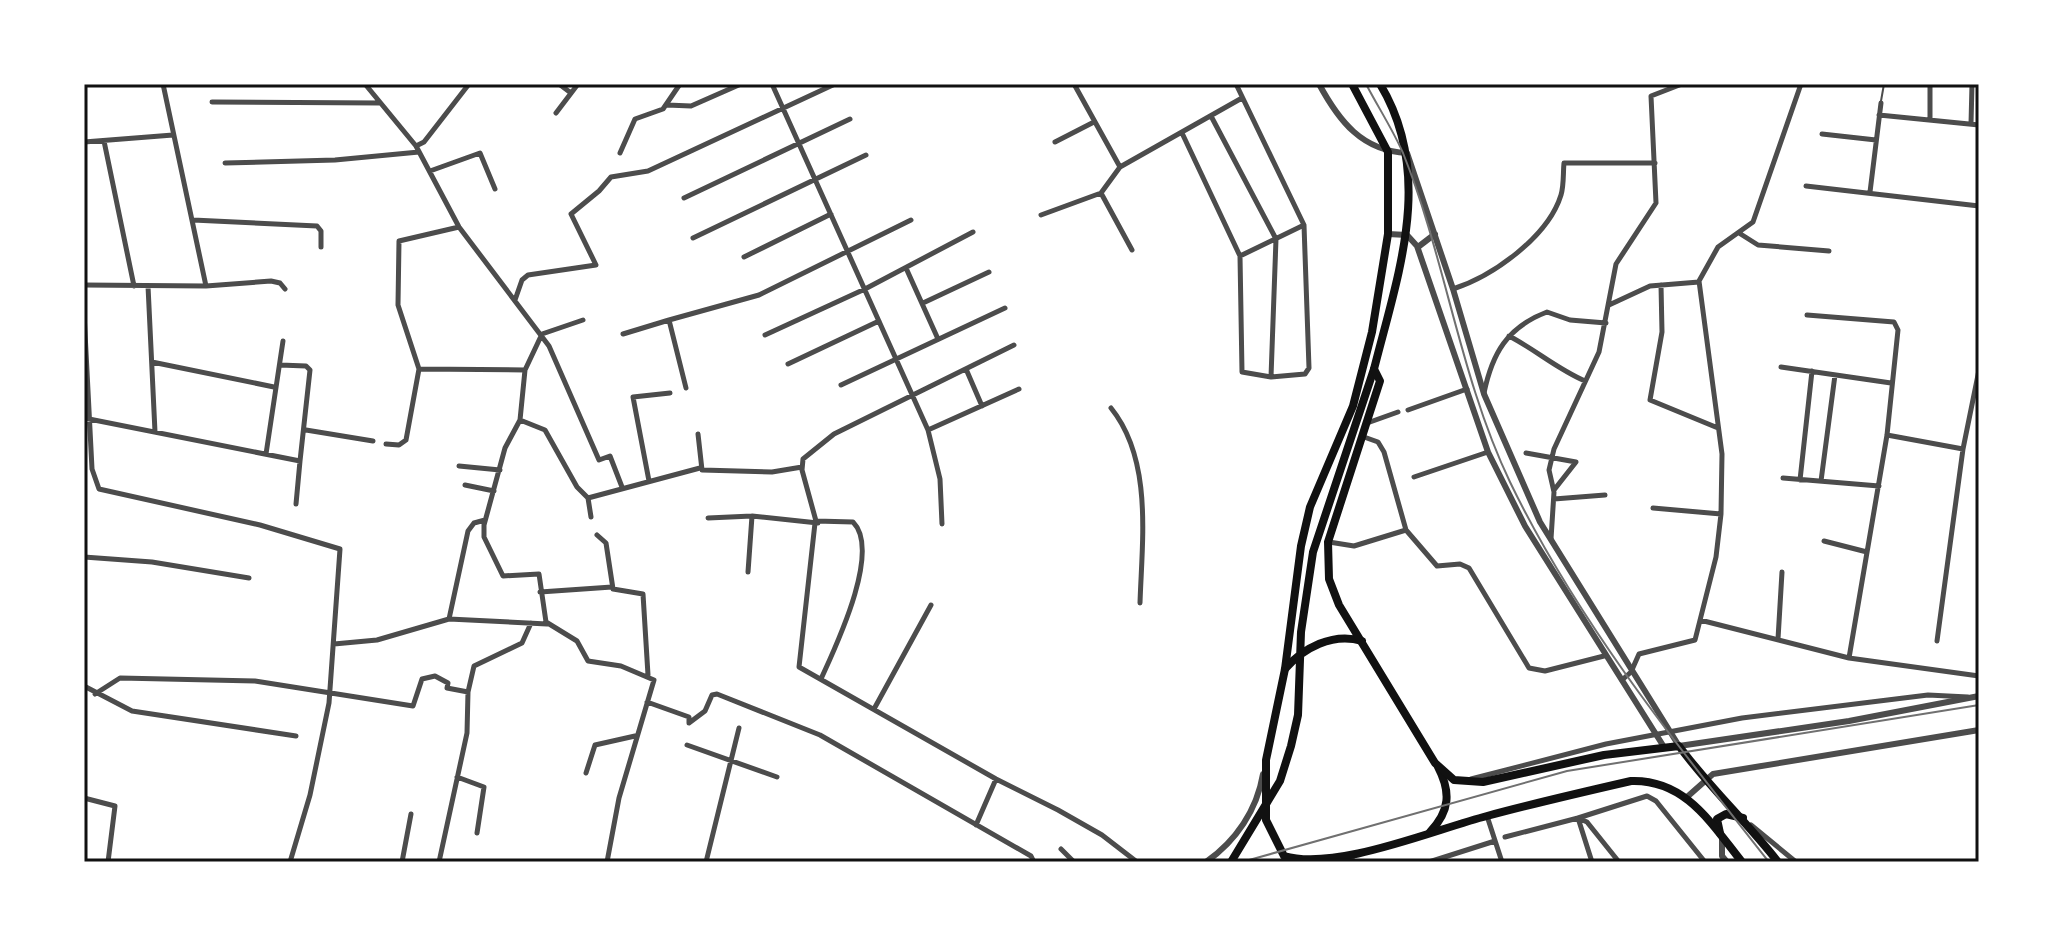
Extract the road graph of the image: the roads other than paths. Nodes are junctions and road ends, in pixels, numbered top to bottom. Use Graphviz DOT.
graph roads {
  1 [pos="163,84"];
  2 [pos="365,84"];
  3 [pos="469,84"];
  4 [pos="559,84"];
  5 [pos="578,84"];
  6 [pos="680,84"];
  7 [pos="741,84"];
  8 [pos="772,84"];
  9 [pos="835,84"];
  10 [pos="1074,84"];
  11 [pos="1236,84"];
  12 [pos="1319,84"];
  13 [pos="1352,84"];
  14 [pos="1380,84"];
  15 [pos="1682,84"];
  16 [pos="1801,84"];
  17 [pos="1884,84"];
  18 [pos="1930,84"];
  19 [pos="1972,84"];
  20 [pos="571,93"];
  21 [pos="1242,98"];
  22 [pos="212,102"];
  23 [pos="380,103"];
  24 [pos="1881,103"];
  25 [pos="667,105"];
  26 [pos="783,108"];
  27 [pos="556,113"];
  28 [pos="1879,115"];
  29 [pos="1211,116"];
  30 [pos="850,119"];
  31 [pos="1930,119"];
  32 [pos="1094,122"];
  33 [pos="1971,124"];
  34 [pos="1979,125"];
  35 [pos="1182,133"];
  36 [pos="1822,134"];
  37 [pos="173,135"];
  38 [pos="1876,140"];
  39 [pos="104,141"];
  40 [pos="84,142"];
  41 [pos="1055,142"];
  42 [pos="799,144"];
  43 [pos="417,149"];
  44 [pos="1388,152"];
  45 [pos="620,153"];
  46 [pos="1407,153"];
  47 [pos="866,155"];
  48 [pos="225,163"];
  49 [pos="1655,163"];
  50 [pos="1120,167"];
  51 [pos="430,171"];
  52 [pos="815,178"];
  53 [pos="1806,186"];
  54 [pos="495,189"];
  55 [pos="1870,192"];
  56 [pos="1101,193"];
  57 [pos="684,198"];
  58 [pos="1979,206"];
  59 [pos="831,214"];
  60 [pos="1041,215"];
  61 [pos="193,220"];
  62 [pos="911,220"];
  63 [pos="1304,225"];
  64 [pos="459,227"];
  65 [pos="973,232"];
  66 [pos="1739,233"];
  67 [pos="1388,234"];
  68 [pos="1435,234"];
  69 [pos="1407,235"];
  70 [pos="693,238"];
  71 [pos="1276,239"];
  72 [pos="321,247"];
  73 [pos="1418,247"];
  74 [pos="1132,250"];
  75 [pos="1829,251"];
  76 [pos="848,252"];
  77 [pos="1240,256"];
  78 [pos="744,257"];
  79 [pos="906,268"];
  80 [pos="989,272"];
  81 [pos="1699,281"];
  82 [pos="84,285"];
  83 [pos="1661,285"];
  84 [pos="134,286"];
  85 [pos="148,286"];
  86 [pos="206,286"];
  87 [pos="285,289"];
  88 [pos="865,289"];
  89 [pos="1453,289"];
  90 [pos="515,300"];
  91 [pos="923,303"];
  92 [pos="1608,305"];
  93 [pos="1005,308"];
  94 [pos="84,313"];
  95 [pos="1807,315"];
  96 [pos="583,320"];
  97 [pos="669,320"];
  98 [pos="879,321"];
  99 [pos="1606,323"];
  100 [pos="542,334"];
  101 [pos="623,334"];
  102 [pos="765,335"];
  103 [pos="1509,336"];
  104 [pos="938,339"];
  105 [pos="283,341"];
  106 [pos="1014,345"];
  107 [pos="896,358"];
  108 [pos="152,362"];
  109 [pos="788,364"];
  110 [pos="280,365"];
  111 [pos="1781,367"];
  112 [pos="419,369"];
  113 [pos="966,369"];
  114 [pos="1374,369"];
  115 [pos="525,370"];
  116 [pos="1979,370"];
  117 [pos="1812,371"];
  118 [pos="1835,375"];
  119 [pos="1271,377"];
  120 [pos="1585,381"];
  121 [pos="1891,383"];
  122 [pos="841,385"];
  123 [pos="274,387"];
  124 [pos="686,388"];
  125 [pos="1019,389"];
  126 [pos="1467,389"];
  127 [pos="670,393"];
  128 [pos="913,395"];
  129 [pos="1484,396"];
  130 [pos="1472,404"];
  131 [pos="982,406"];
  132 [pos="1111,408"];
  133 [pos="1408,410"];
  134 [pos="1398,412"];
  135 [pos="87,418"];
  136 [pos="520,420"];
  137 [pos="1370,422"];
  138 [pos="1718,428"];
  139 [pos="306,430"];
  140 [pos="928,430"];
  141 [pos="155,432"];
  142 [pos="698,434"];
  143 [pos="1887,435"];
  144 [pos="1364,437"];
  145 [pos="373,441"];
  146 [pos="386,444"];
  147 [pos="1963,449"];
  148 [pos="1488,452"];
  149 [pos="1526,453"];
  150 [pos="266,454"];
  151 [pos="1552,459"];
  152 [pos="300,461"];
  153 [pos="459,466"];
  154 [pos="802,467"];
  155 [pos="700,468"];
  156 [pos="500,470"];
  157 [pos="1414,477"];
  158 [pos="1783,478"];
  159 [pos="1800,480"];
  160 [pos="649,481"];
  161 [pos="1821,481"];
  162 [pos="465,485"];
  163 [pos="1879,486"];
  164 [pos="622,487"];
  165 [pos="1554,490"];
  166 [pos="494,491"];
  167 [pos="1605,495"];
  168 [pos="588,498"];
  169 [pos="1554,499"];
  170 [pos="296,504"];
  171 [pos="1653,508"];
  172 [pos="1721,514"];
  173 [pos="752,516"];
  174 [pos="591,517"];
  175 [pos="708,518"];
  176 [pos="485,520"];
  177 [pos="817,523"];
  178 [pos="942,524"];
  179 [pos="1406,530"];
  180 [pos="597,535"];
  181 [pos="1551,540"];
  182 [pos="1824,541"];
  183 [pos="1328,542"];
  184 [pos="1867,552"];
  185 [pos="84,557"];
  186 [pos="748,572"];
  187 [pos="1782,572"];
  188 [pos="249,578"];
  189 [pos="612,587"];
  190 [pos="539,592"];
  191 [pos="1140,603"];
  192 [pos="931,605"];
  193 [pos="449,619"];
  194 [pos="1700,620"];
  195 [pos="531,623"];
  196 [pos="547,624"];
  197 [pos="1778,639"];
  198 [pos="1364,641"];
  199 [pos="1937,641"];
  200 [pos="334,644"];
  201 [pos="1604,656"];
  202 [pos="1849,658"];
  203 [pos="1285,669"];
  204 [pos="1631,672"];
  205 [pos="648,675"];
  206 [pos="1979,676"];
  207 [pos="821,679"];
  208 [pos="1621,680"];
  209 [pos="84,686"];
  210 [pos="468,692"];
  211 [pos="330,693"];
  212 [pos="95,694"];
  213 [pos="1976,697"];
  214 [pos="647,702"];
  215 [pos="874,709"];
  216 [pos="739,728"];
  217 [pos="1979,730"];
  218 [pos="1670,732"];
  219 [pos="1656,735"];
  220 [pos="296,736"];
  221 [pos="635,736"];
  222 [pos="687,745"];
  223 [pos="1679,746"];
  224 [pos="1664,747"];
  225 [pos="1266,760"];
  226 [pos="731,762"];
  227 [pos="1435,763"];
  228 [pos="586,773"];
  229 [pos="457,777"];
  230 [pos="777,777"];
  231 [pos="996,779"];
  232 [pos="1705,781"];
  233 [pos="1463,783"];
  234 [pos="1687,797"];
  235 [pos="84,798"];
  236 [pos="411,814"];
  237 [pos="1487,816"];
  238 [pos="1578,818"];
  239 [pos="1745,820"];
  240 [pos="976,825"];
  241 [pos="1430,832"];
  242 [pos="477,833"];
  243 [pos="1505,837"];
  244 [pos="1722,837"];
  245 [pos="1495,841"];
  246 [pos="1061,849"];
  247 [pos="1359,853"];
  248 [pos="108,862"];
  249 [pos="290,862"];
  250 [pos="402,862"];
  251 [pos="439,862"];
  252 [pos="607,862"];
  253 [pos="706,862"];
  254 [pos="1034,862"];
  255 [pos="1074,862"];
  256 [pos="1137,862"];
  257 [pos="1206,862"];
  258 [pos="1231,862"];
  259 [pos="1340,862"];
  260 [pos="1429,862"];
  261 [pos="1502,862"];
  262 [pos="1592,862"];
  263 [pos="1619,862"];
  264 [pos="1705,862"];
  265 [pos="1727,862"];
  266 [pos="1742,862"];
  267 [pos="1778,862"];
  268 [pos="1796,862"];
  1 -- 37 [label="street"];
  2 -- 23 [label="street"];
  3 -- 43 [label="street"];
  4 -- 20 [label="street"];
  5 -- 20 [label="street"];
  6 -- 25 [label="street"];
  7 -- 25 [label="street"];
  8 -- 26 [label="street"];
  9 -- 26 [label="street"];
  10 -- 32 [label="street"];
  11 -- 21 [label="street"];
  12 -- 44 [label="street"];
  13 -- 44 [label="main road"];
  14 -- 46 [label="main road"];
  15 -- 49 [label="street"];
  16 -- 66 [label="street"];
  17 -- 24 [label="lane"];
  18 -- 31 [label="street"];
  19 -- 33 [label="street"];
  20 -- 27 [label="street"];
  21 -- 29 [label="street"];
  21 -- 63 [label="street"];
  22 -- 23 [label="street"];
  23 -- 43 [label="street"];
  24 -- 28 [label="street"];
  25 -- 45 [label="street"];
  26 -- 42 [label="street"];
  26 -- 90 [label="street"];
  28 -- 31 [label="street"];
  28 -- 38 [label="street"];
  29 -- 35 [label="street"];
  29 -- 71 [label="street"];
  30 -- 42 [label="street"];
  31 -- 33 [label="street"];
  32 -- 41 [label="street"];
  32 -- 50 [label="street"];
  33 -- 34 [label="street"];
  35 -- 50 [label="street"];
  35 -- 77 [label="street"];
  36 -- 38 [label="street"];
  37 -- 39 [label="street"];
  37 -- 61 [label="street"];
  38 -- 55 [label="street"];
  39 -- 40 [label="street"];
  39 -- 84 [label="street"];
  42 -- 52 [label="street"];
  42 -- 57 [label="street"];
  43 -- 48 [label="street"];
  43 -- 51 [label="street"];
  44 -- 46 [label="street"];
  44 -- 67 [label="main road"];
  46 -- 68 [label="street"];
  46 -- 69 [label="main road"];
  47 -- 52 [label="street"];
  49 -- 89 [label="street"];
  49 -- 92 [label="street"];
  50 -- 56 [label="street"];
  51 -- 54 [label="street"];
  51 -- 64 [label="street"];
  52 -- 59 [label="street"];
  52 -- 70 [label="street"];
  53 -- 55 [label="street"];
  55 -- 58 [label="street"];
  56 -- 60 [label="street"];
  56 -- 74 [label="street"];
  59 -- 76 [label="street"];
  59 -- 78 [label="street"];
  61 -- 72 [label="street"];
  61 -- 86 [label="street"];
  62 -- 76 [label="street"];
  63 -- 71 [label="street"];
  63 -- 119 [label="street"];
  64 -- 90 [label="street"];
  64 -- 112 [label="street"];
  65 -- 79 [label="street"];
  66 -- 75 [label="street"];
  66 -- 81 [label="street"];
  67 -- 69 [label="street"];
  67 -- 203 [label="main road"];
  68 -- 73 [label="street"];
  68 -- 89 [label="street"];
  69 -- 73 [label="street"];
  69 -- 114 [label="main road"];
  71 -- 77 [label="street"];
  71 -- 119 [label="street"];
  73 -- 126 [label="street"];
  76 -- 88 [label="street"];
  76 -- 97 [label="street"];
  77 -- 119 [label="street"];
  79 -- 88 [label="street"];
  79 -- 91 [label="street"];
  80 -- 91 [label="street"];
  81 -- 83 [label="street"];
  81 -- 138 [label="street"];
  82 -- 84 [label="street"];
  83 -- 92 [label="street"];
  83 -- 138 [label="street"];
  84 -- 85 [label="street"];
  85 -- 86 [label="street"];
  85 -- 108 [label="street"];
  86 -- 87 [label="street"];
  88 -- 98 [label="street"];
  88 -- 102 [label="street"];
  89 -- 129 [label="street"];
  90 -- 100 [label="street"];
  91 -- 104 [label="street"];
  92 -- 99 [label="street"];
  93 -- 104 [label="street"];
  94 -- 135 [label="street"];
  95 -- 121 [label="street"];
  96 -- 100 [label="street"];
  97 -- 101 [label="street"];
  97 -- 124 [label="street"];
  98 -- 107 [label="street"];
  98 -- 109 [label="street"];
  99 -- 103 [label="street"];
  99 -- 120 [label="street"];
  100 -- 115 [label="street"];
  100 -- 164 [label="street"];
  103 -- 120 [label="street"];
  103 -- 129 [label="street"];
  104 -- 107 [label="street"];
  105 -- 110 [label="street"];
  106 -- 113 [label="street"];
  107 -- 122 [label="street"];
  107 -- 128 [label="street"];
  108 -- 123 [label="street"];
  108 -- 141 [label="street"];
  110 -- 123 [label="street"];
  110 -- 139 [label="street"];
  111 -- 117 [label="street"];
  112 -- 115 [label="street"];
  112 -- 146 [label="street"];
  113 -- 128 [label="street"];
  113 -- 131 [label="street"];
  114 -- 137 [label="main road"];
  114 -- 258 [label="main road"];
  115 -- 136 [label="street"];
  116 -- 147 [label="street"];
  117 -- 118 [label="street"];
  117 -- 159 [label="street"];
  118 -- 121 [label="street"];
  118 -- 161 [label="street"];
  120 -- 151 [label="street"];
  121 -- 143 [label="street"];
  123 -- 150 [label="street"];
  125 -- 131 [label="street"];
  126 -- 130 [label="street"];
  126 -- 133 [label="street"];
  127 -- 160 [label="street"];
  128 -- 140 [label="street"];
  128 -- 154 [label="street"];
  129 -- 130 [label="street"];
  129 -- 181 [label="street"];
  130 -- 148 [label="street"];
  131 -- 140 [label="street"];
  132 -- 191 [label="street"];
  134 -- 137 [label="street"];
  135 -- 141 [label="street"];
  135 -- 200 [label="street"];
  136 -- 156 [label="street"];
  136 -- 168 [label="street"];
  137 -- 144 [label="main road"];
  138 -- 172 [label="street"];
  139 -- 145 [label="street"];
  139 -- 152 [label="street"];
  140 -- 178 [label="street"];
  141 -- 150 [label="street"];
  142 -- 155 [label="street"];
  143 -- 147 [label="street"];
  143 -- 163 [label="street"];
  144 -- 179 [label="street"];
  144 -- 183 [label="main road"];
  147 -- 199 [label="street"];
  148 -- 157 [label="street"];
  148 -- 201 [label="street"];
  149 -- 151 [label="street"];
  150 -- 152 [label="street"];
  151 -- 165 [label="street"];
  151 -- 165 [label="street"];
  152 -- 170 [label="street"];
  153 -- 156 [label="street"];
  154 -- 155 [label="street"];
  154 -- 177 [label="street"];
  155 -- 160 [label="street"];
  156 -- 166 [label="street"];
  158 -- 159 [label="street"];
  159 -- 161 [label="street"];
  160 -- 164 [label="street"];
  161 -- 163 [label="street"];
  162 -- 166 [label="street"];
  163 -- 184 [label="street"];
  164 -- 168 [label="street"];
  165 -- 169 [label="street"];
  166 -- 176 [label="street"];
  167 -- 169 [label="street"];
  168 -- 174 [label="street"];
  169 -- 181 [label="street"];
  171 -- 172 [label="street"];
  172 -- 194 [label="street"];
  173 -- 175 [label="street"];
  173 -- 177 [label="street"];
  173 -- 186 [label="street"];
  176 -- 190 [label="street"];
  176 -- 193 [label="street"];
  177 -- 207 [label="street"];
  177 -- 207 [label="street"];
  179 -- 183 [label="street"];
  179 -- 201 [label="street"];
  180 -- 189 [label="street"];
  181 -- 204 [label="street"];
  182 -- 184 [label="street"];
  183 -- 198 [label="main road"];
  184 -- 202 [label="street"];
  185 -- 188 [label="street"];
  187 -- 197 [label="street"];
  189 -- 190 [label="street"];
  189 -- 205 [label="street"];
  190 -- 196 [label="street"];
  192 -- 215 [label="street"];
  193 -- 195 [label="street"];
  193 -- 200 [label="street"];
  194 -- 197 [label="street"];
  194 -- 204 [label="street"];
  195 -- 196 [label="street"];
  195 -- 210 [label="street"];
  196 -- 205 [label="street"];
  197 -- 202 [label="street"];
  198 -- 203 [label="main road"];
  198 -- 227 [label="main road"];
  200 -- 211 [label="street"];
  201 -- 208 [label="street"];
  202 -- 206 [label="street"];
  203 -- 225 [label="main road"];
  204 -- 208 [label="street"];
  204 -- 218 [label="street"];
  205 -- 214 [label="street"];
  207 -- 215 [label="street"];
  208 -- 219 [label="street"];
  209 -- 212 [label="street"];
  210 -- 211 [label="street"];
  210 -- 229 [label="street"];
  211 -- 212 [label="street"];
  211 -- 249 [label="street"];
  212 -- 220 [label="street"];
  213 -- 218 [label="street"];
  213 -- 223 [label="street"];
  214 -- 221 [label="street"];
  214 -- 240 [label="street"];
  215 -- 231 [label="street"];
  216 -- 226 [label="street"];
  217 -- 232 [label="street"];
  218 -- 219 [label="street"];
  218 -- 223 [label="street"];
  219 -- 224 [label="street"];
  219 -- 233 [label="street"];
  221 -- 228 [label="street"];
  221 -- 252 [label="street"];
  222 -- 226 [label="street"];
  223 -- 224 [label="main road"];
  223 -- 232 [label="main road"];
  224 -- 233 [label="main road"];
  225 -- 247 [label="main road"];
  225 -- 257 [label="street"];
  226 -- 230 [label="street"];
  226 -- 253 [label="street"];
  227 -- 233 [label="main road"];
  227 -- 241 [label="main road"];
  229 -- 242 [label="street"];
  229 -- 251 [label="street"];
  231 -- 240 [label="street"];
  231 -- 256 [label="street"];
  232 -- 234 [label="street"];
  232 -- 239 [label="main road"];
  234 -- 237 [label="main road"];
  234 -- 244 [label="main road"];
  235 -- 248 [label="street"];
  236 -- 250 [label="street"];
  237 -- 241 [label="main road"];
  237 -- 245 [label="street"];
  238 -- 243 [label="street"];
  238 -- 262 [label="street"];
  238 -- 263 [label="street"];
  238 -- 264 [label="street"];
  239 -- 244 [label="main road"];
  239 -- 267 [label="main road"];
  239 -- 268 [label="street"];
  240 -- 254 [label="street"];
  241 -- 247 [label="main road"];
  244 -- 265 [label="street"];
  244 -- 266 [label="main road"];
  245 -- 260 [label="street"];
  245 -- 261 [label="street"];
  246 -- 255 [label="street"];
  247 -- 259 [label="street"];
}
